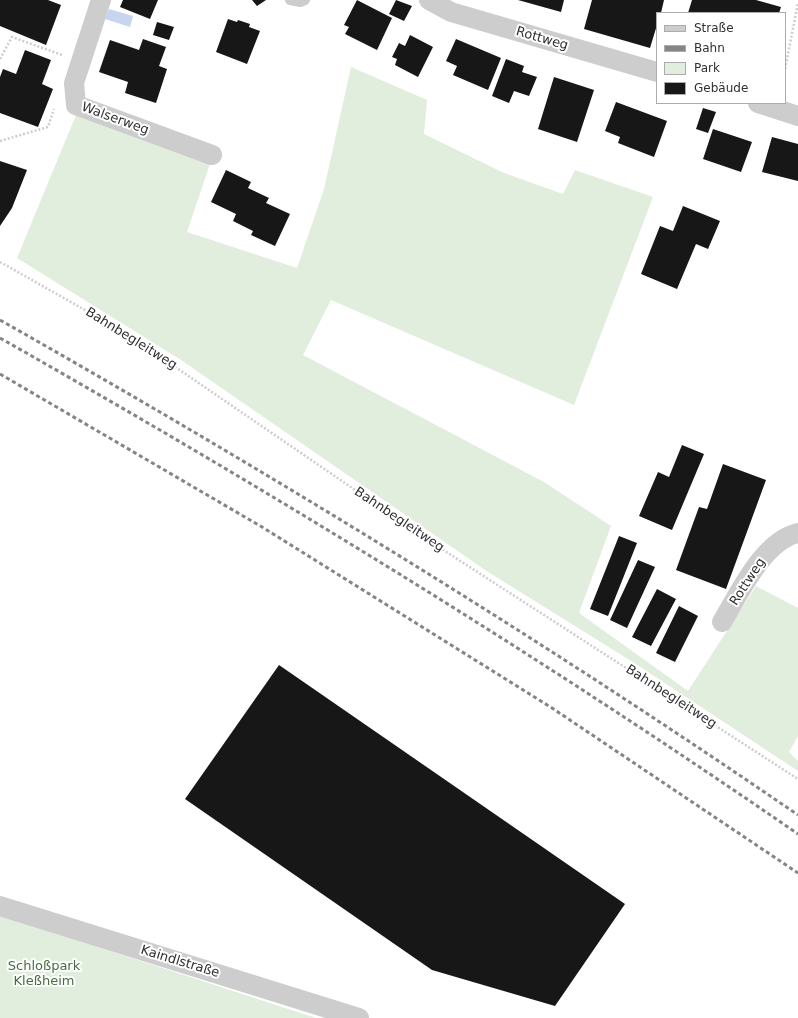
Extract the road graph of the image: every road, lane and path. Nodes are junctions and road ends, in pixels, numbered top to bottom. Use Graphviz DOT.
graph roads {
  1 [pos="101,0"];
  2 [pos="290,0"];
  3 [pos="305,0"];
  4 [pos="429,0"];
  5 [pos="798,3"];
  6 [pos="64,55"];
  7 [pos="0,59"];
  8 [pos="786,64"];
  9 [pos="656,72"];
  10 [pos="56,103"];
  11 [pos="761,104"];
  12 [pos="798,116"];
  13 [pos="0,141"];
  14 [pos="212,155"];
  15 [pos="0,262"];
  16 [pos="798,533"];
  17 [pos="722,622"];
  18 [pos="798,779"];
  19 [pos="0,906"];
  20 [pos="359,1018"];
  1 -- 14 [label="street, Walserweg"];
  2 -- 3 [label="lane"];
  4 -- 9 [label="street, Rottweg"];
  5 -- 8 [label="path"];
  6 -- 7 [label="path"];
  10 -- 13 [label="path"];
  11 -- 12 [label="street"];
  15 -- 18 [label="path, Bahnbegleitweg"];
  16 -- 17 [label="street, Rottweg"];
  19 -- 20 [label="street, Kaindlstraße"];
}
